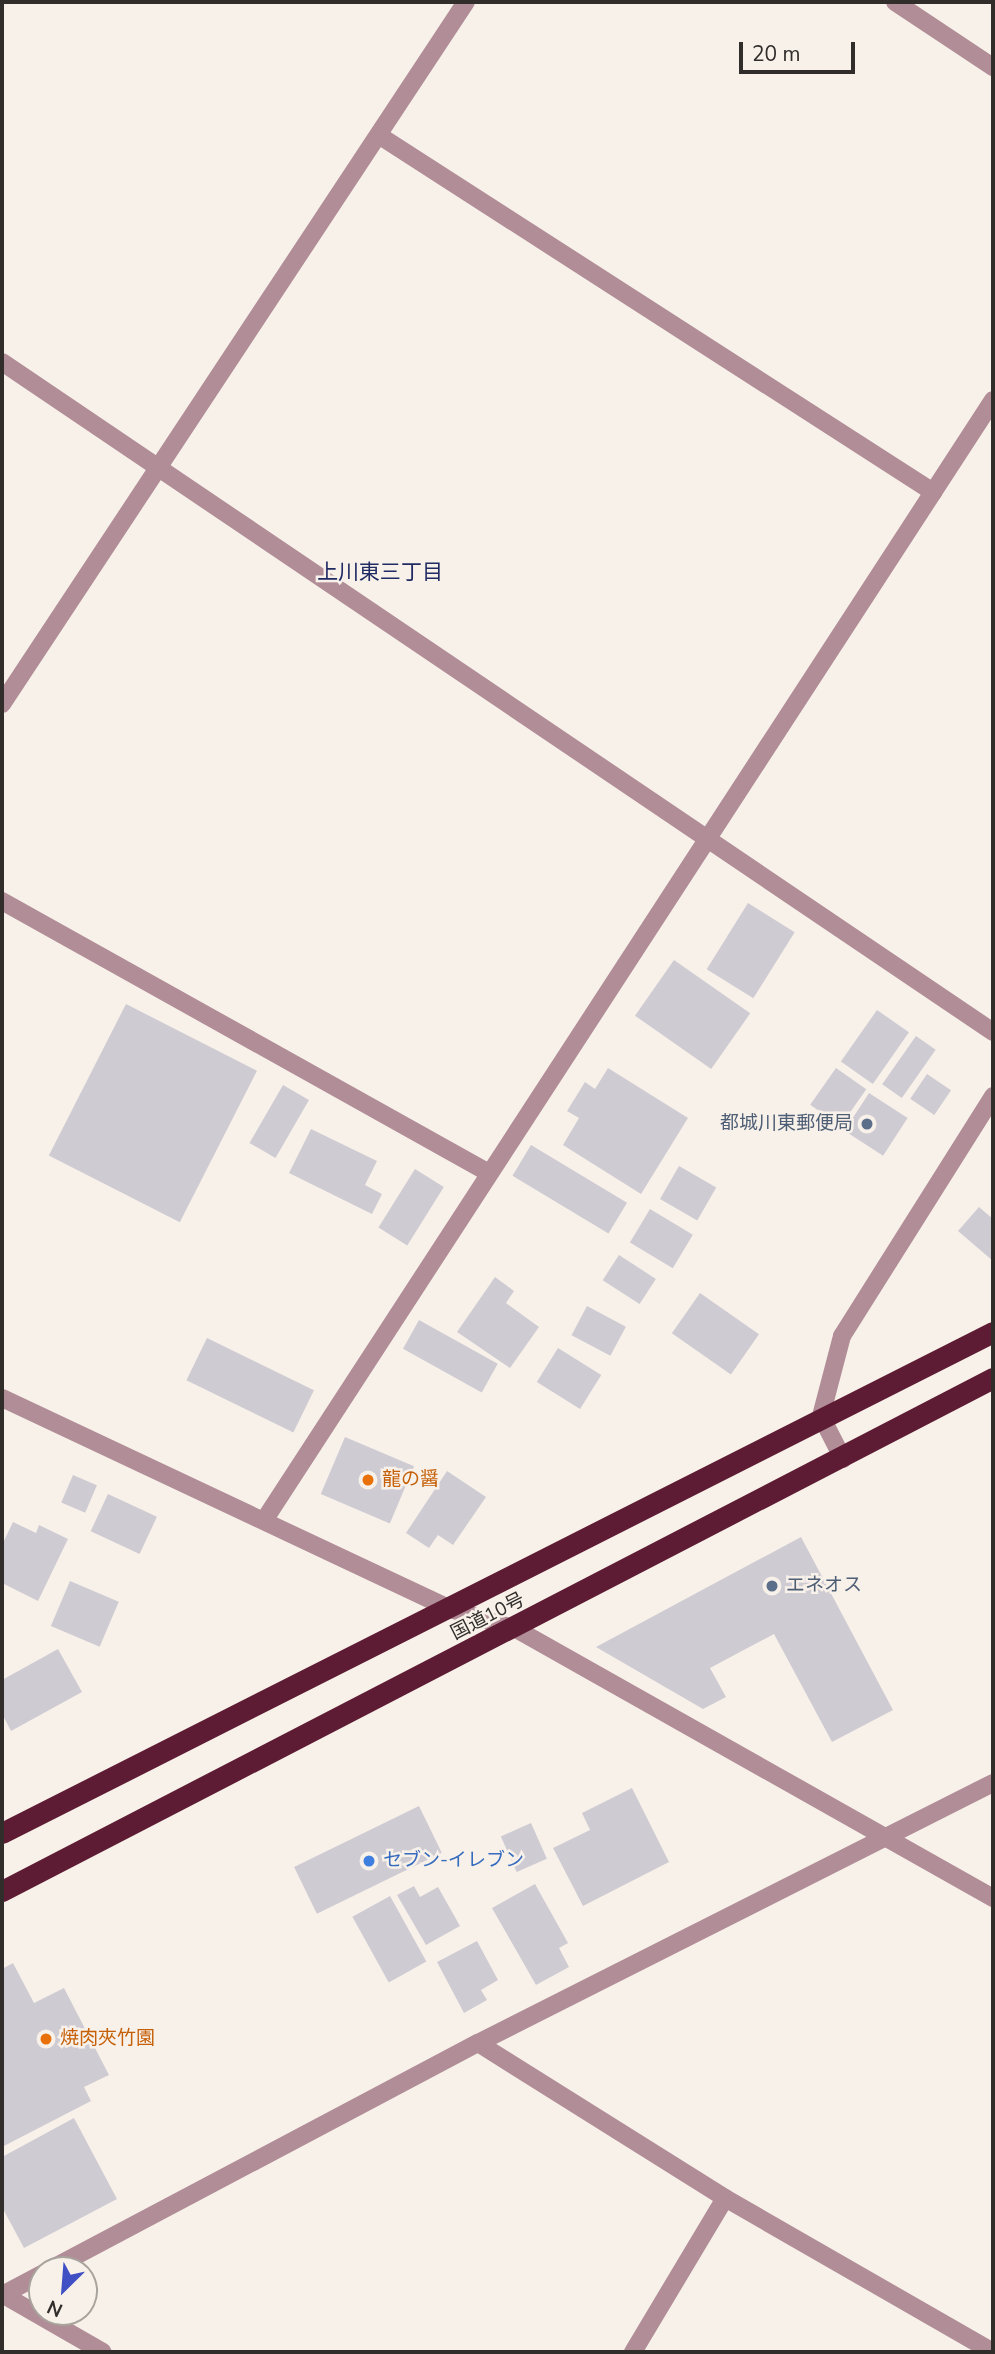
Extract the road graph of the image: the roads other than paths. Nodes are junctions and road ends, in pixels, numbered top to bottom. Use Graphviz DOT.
graph roads {
  1 [pos="466,2"];
  2 [pos="895,2"];
  3 [pos="993,67"];
  4 [pos="380,136"];
  5 [pos="2,362"];
  6 [pos="993,400"];
  7 [pos="157,466"];
  8 [pos="933,492"];
  9 [pos="2,704"];
  10 [pos="706,837"];
  11 [pos="2,901"];
  12 [pos="993,1032"];
  13 [pos="993,1096"];
  14 [pos="487,1172"];
  15 [pos="993,1332"];
  16 [pos="993,1378"];
  17 [pos="2,1398"];
  18 [pos="821,1416"];
  19 [pos="843,1459"];
  20 [pos="265,1519"];
  21 [pos="450,1609"];
  22 [pos="516,1629"];
  23 [pos="993,1783"];
  24 [pos="2,1833"];
  25 [pos="886,1840"];
  26 [pos="2,1891"];
  27 [pos="993,1898"];
  28 [pos="478,2043"];
  29 [pos="725,2198"];
  30 [pos="75,2256"];
  31 [pos="28,2281"];
  32 [pos="2,2294"];
  33 [pos="103,2352"];
  34 [pos="633,2352"];
  35 [pos="993,2352"];
  1 -- 4 [label="street"];
  2 -- 3 [label="street"];
  4 -- 7 [label="street"];
  4 -- 8 [label="street"];
  5 -- 7 [label="street"];
  6 -- 8 [label="street"];
  7 -- 9 [label="street"];
  7 -- 10 [label="street"];
  8 -- 10 [label="street"];
  10 -- 12 [label="street"];
  10 -- 14 [label="street"];
  11 -- 14 [label="street"];
  13 -- 18 [label="street"];
  14 -- 20 [label="street"];
  15 -- 18 [label="highway, 国道10号"];
  16 -- 19 [label="highway, 国道10号"];
  17 -- 20 [label="street"];
  18 -- 19 [label="street"];
  18 -- 21 [label="highway, 国道10号"];
  19 -- 22 [label="highway, 国道10号"];
  20 -- 21 [label="street"];
  21 -- 22 [label="street"];
  21 -- 24 [label="highway, 国道10号"];
  22 -- 25 [label="street"];
  22 -- 26 [label="highway, 国道10号"];
  23 -- 25 [label="street"];
  25 -- 27 [label="street"];
  25 -- 28 [label="street"];
  28 -- 29 [label="street"];
  28 -- 30 [label="street"];
  29 -- 34 [label="street"];
  29 -- 35 [label="street"];
  31 -- 32 [label="street"];
  32 -- 33 [label="street"];
}
